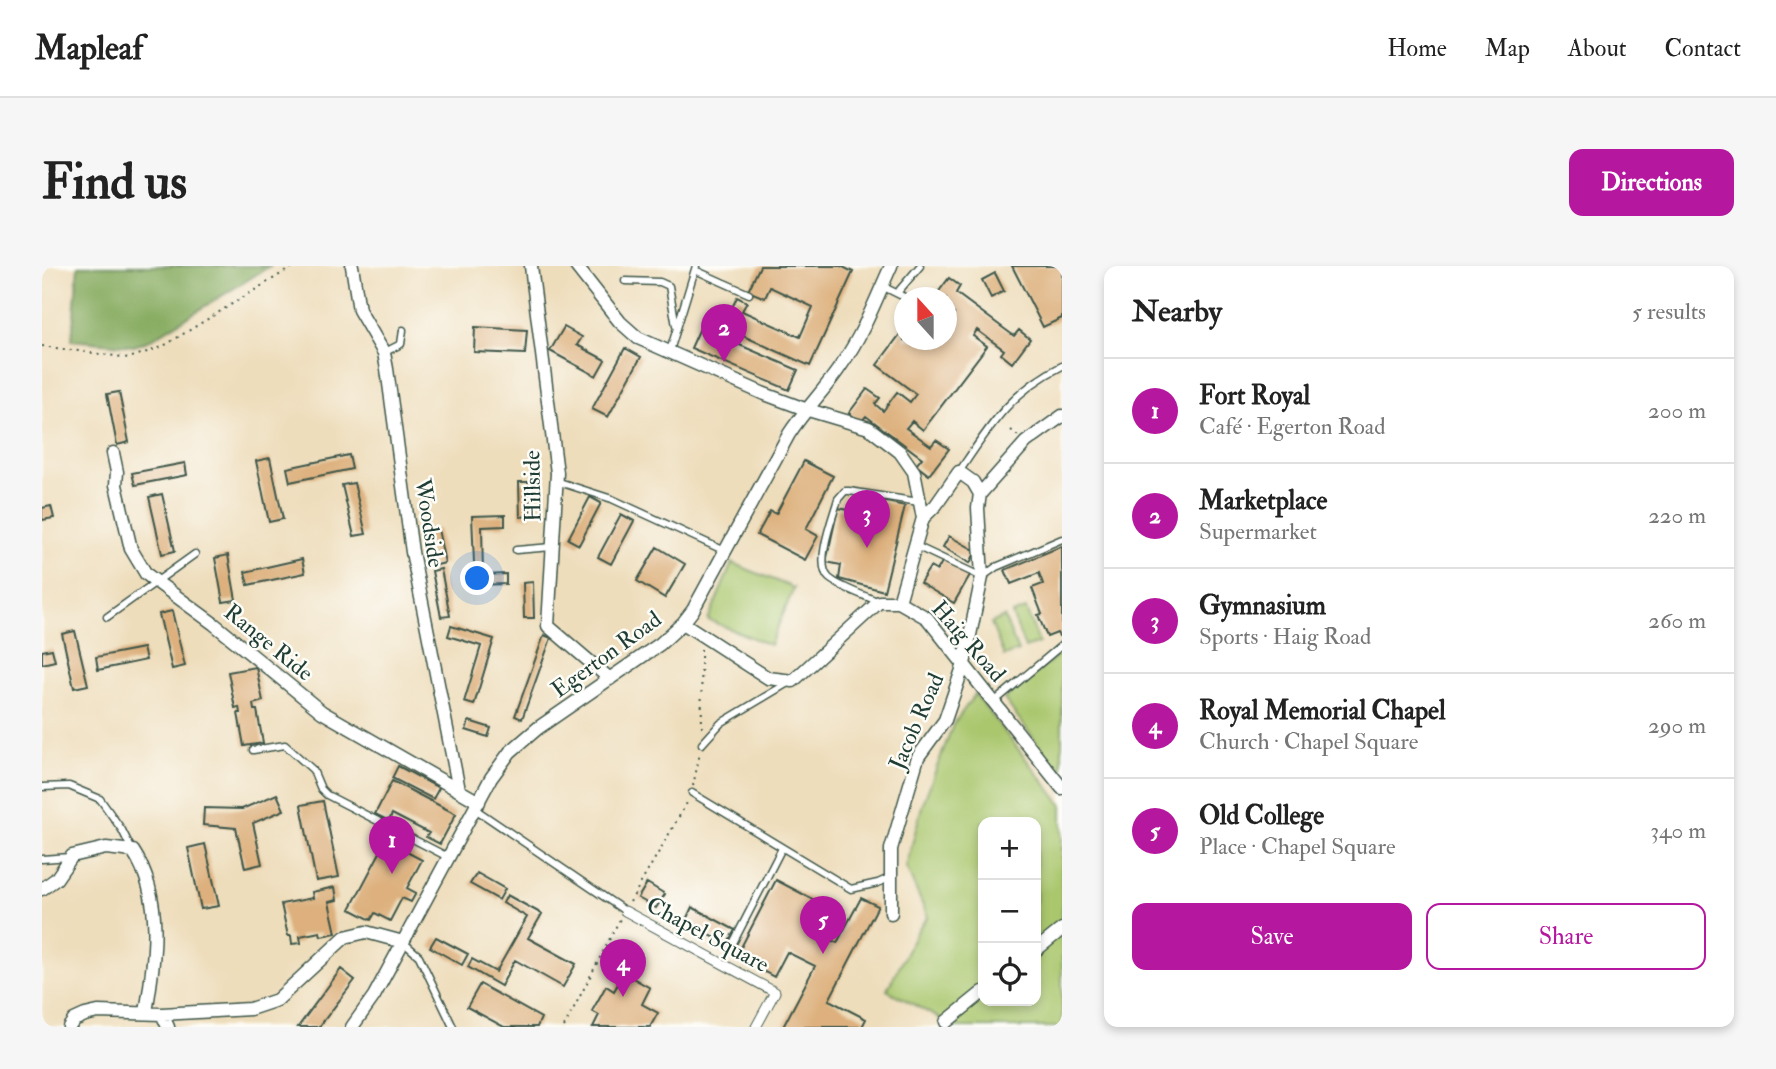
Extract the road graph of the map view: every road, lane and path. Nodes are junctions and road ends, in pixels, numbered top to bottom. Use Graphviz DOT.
graph roads {
  1 [pos="294,266"];
  2 [pos="352,266"];
  3 [pos="531,266"];
  4 [pos="576,266"];
  5 [pos="891,266"];
  6 [pos="920,266"];
  7 [pos="695,268"];
  8 [pos="625,281"];
  9 [pos="882,286"];
  10 [pos="902,287"];
  11 [pos="894,292"];
  12 [pos="749,294"];
  13 [pos="677,328"];
  14 [pos="404,330"];
  15 [pos="42,346"];
  16 [pos="384,353"];
  17 [pos="670,353"];
  18 [pos="1062,366"];
  19 [pos="805,409"];
  20 [pos="1062,416"];
  21 [pos="113,453"];
  22 [pos="959,472"];
  23 [pos="556,481"];
  24 [pos="980,494"];
  25 [pos="921,502"];
  26 [pos="923,518"];
  27 [pos="1062,539"];
  28 [pos="916,546"];
  29 [pos="552,547"];
  30 [pos="516,550"];
  31 [pos="726,551"];
  32 [pos="195,554"];
  33 [pos="982,577"];
  34 [pos="158,582"];
  35 [pos="879,602"];
  36 [pos="899,602"];
  37 [pos="107,617"];
  38 [pos="683,623"];
  39 [pos="701,635"];
  40 [pos="1062,645"];
  41 [pos="964,664"];
  42 [pos="610,679"];
  43 [pos="793,681"];
  44 [pos="994,702"];
  45 [pos="702,744"];
  46 [pos="253,750"];
  47 [pos="42,787"];
  48 [pos="1062,788"];
  49 [pos="459,790"];
  50 [pos="692,793"];
  51 [pos="477,806"];
  52 [pos="782,848"];
  53 [pos="133,851"];
  54 [pos="72,856"];
  55 [pos="450,858"];
  56 [pos="42,859"];
  57 [pos="891,877"];
  58 [pos="42,889"];
  59 [pos="625,911"];
  60 [pos="891,914"];
  61 [pos="1062,929"];
  62 [pos="403,942"];
  63 [pos="1041,946"];
  64 [pos="730,949"];
  65 [pos="978,996"];
  66 [pos="146,1012"];
  67 [pos="162,1014"];
  68 [pos="946,1022"];
  69 [pos="69,1027"];
  70 [pos="168,1027"];
  71 [pos="352,1027"];
  72 [pos="453,1027"];
  73 [pos="564,1027"];
  74 [pos="756,1027"];
  1 -- 15 [label="path"];
  2 -- 16 [label="street, Woodside"];
  3 -- 23 [label="street, Hillside"];
  4 -- 17 [label="street"];
  5 -- 9 [label="street, Egerton Road"];
  6 -- 10 [label="lane"];
  7 -- 12 [label="lane"];
  7 -- 13 [label="lane"];
  8 -- 13 [label="lane"];
  9 -- 11 [label="lane"];
  9 -- 19 [label="street, Egerton Road"];
  13 -- 17 [label="lane"];
  14 -- 16 [label="lane"];
  16 -- 49 [label="street, Woodside"];
  17 -- 19 [label="street"];
  18 -- 22 [label="lane"];
  19 -- 25 [label="street"];
  19 -- 31 [label="street, Egerton Road"];
  20 -- 24 [label="street"];
  21 -- 34 [label="street, Range Ride"];
  22 -- 24 [label="street"];
  22 -- 26 [label="street"];
  23 -- 29 [label="street, Hillside"];
  23 -- 31 [label="lane"];
  24 -- 33 [label="street, Jacob Road"];
  25 -- 26 [label="street"];
  25 -- 35 [label="lane"];
  26 -- 28 [label="street"];
  27 -- 33 [label="lane"];
  28 -- 33 [label="lane"];
  28 -- 36 [label="street"];
  29 -- 30 [label="lane"];
  29 -- 42 [label="street, Hillside"];
  31 -- 38 [label="street, Egerton Road"];
  32 -- 34 [label="lane"];
  33 -- 41 [label="street, Jacob Road"];
  34 -- 37 [label="lane"];
  34 -- 49 [label="street, Range Ride"];
  35 -- 36 [label="street, Haig Road"];
  35 -- 43 [label="street"];
  36 -- 41 [label="street, Haig Road"];
  38 -- 39 [label="street"];
  38 -- 42 [label="street, Egerton Road"];
  39 -- 43 [label="street"];
  39 -- 45 [label="path"];
  40 -- 44 [label="lane"];
  41 -- 44 [label="street, Haig Road"];
  41 -- 57 [label="street, Jacob Road"];
  42 -- 51 [label="street, Egerton Road"];
  43 -- 45 [label="lane"];
  44 -- 48 [label="street, Haig Road"];
  45 -- 50 [label="path"];
  46 -- 55 [label="lane"];
  47 -- 53 [label="lane"];
  49 -- 51 [label="street, Range Ride"];
  50 -- 52 [label="lane"];
  50 -- 59 [label="path"];
  51 -- 55 [label="street, Egerton Road"];
  51 -- 59 [label="lane"];
  52 -- 57 [label="lane"];
  52 -- 64 [label="lane"];
  53 -- 54 [label="street"];
  53 -- 66 [label="street"];
  54 -- 56 [label="lane"];
  54 -- 58 [label="street"];
  55 -- 62 [label="street, Egerton Road"];
  57 -- 60 [label="street, Jacob Road"];
  59 -- 73 [label="path"];
  59 -- 74 [label="street, Chapel Square"];
  61 -- 63 [label="street"];
  62 -- 67 [label="street"];
  62 -- 71 [label="street, Egerton Road"];
  62 -- 72 [label="lane"];
  65 -- 68 [label="street"];
  66 -- 67 [label="street"];
  66 -- 69 [label="street"];
  67 -- 70 [label="street"];
}
